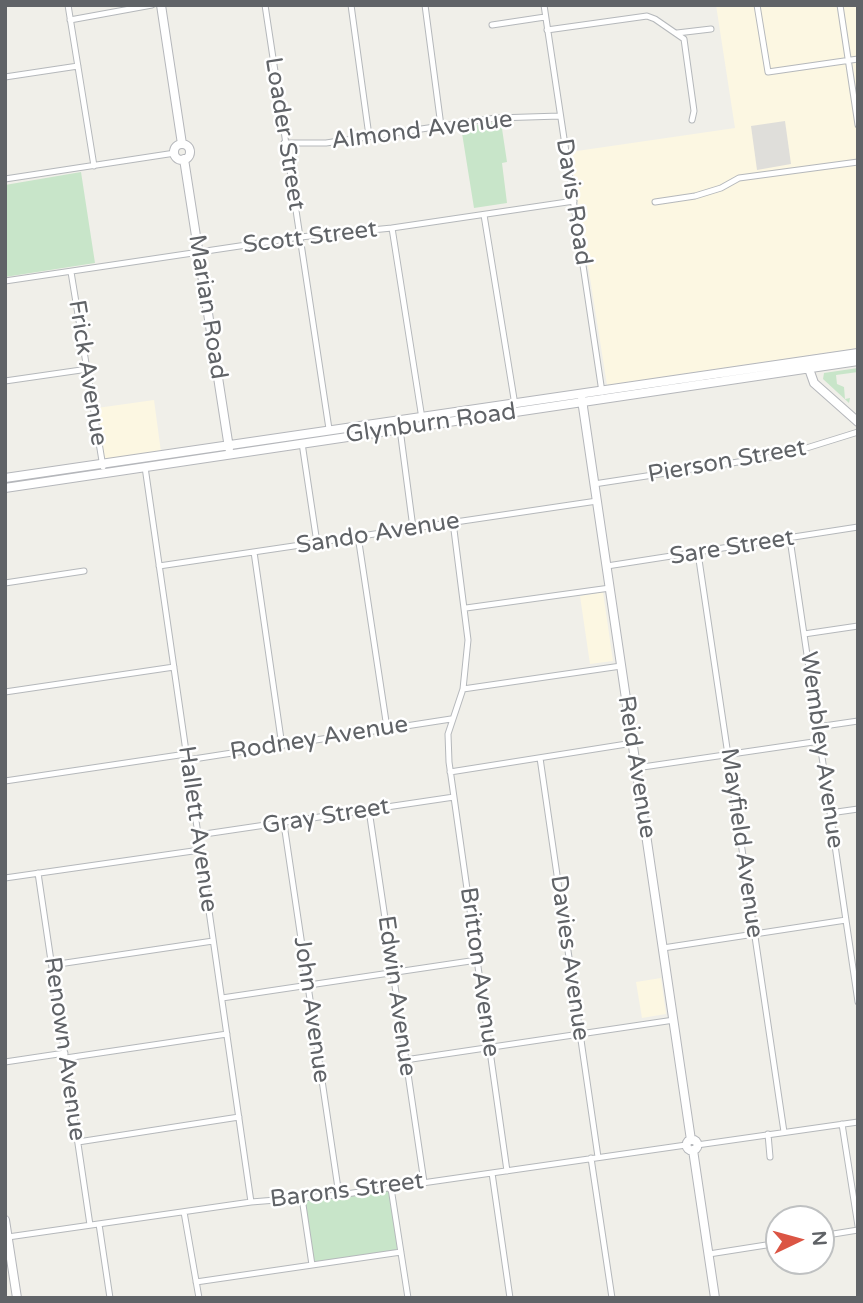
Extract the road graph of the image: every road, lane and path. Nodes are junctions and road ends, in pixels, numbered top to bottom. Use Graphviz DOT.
graph roads {
  1 [pos="68,5"];
  2 [pos="152,5"];
  3 [pos="161,5"];
  4 [pos="265,5"];
  5 [pos="351,5"];
  6 [pos="425,5"];
  7 [pos="544,5"];
  8 [pos="757,5"];
  9 [pos="840,5"];
  10 [pos="545,17"];
  11 [pos="70,20"];
  12 [pos="492,25"];
  13 [pos="711,29"];
  14 [pos="547,30"];
  15 [pos="677,33"];
  16 [pos="858,59"];
  17 [pos="848,60"];
  18 [pos="78,66"];
  19 [pos="5,76"];
  20 [pos="560,116"];
  21 [pos="692,120"];
  22 [pos="858,125"];
  23 [pos="441,126"];
  24 [pos="369,136"];
  25 [pos="284,143"];
  26 [pos="182,144"];
  27 [pos="175,153"];
  28 [pos="184,159"];
  29 [pos="858,162"];
  30 [pos="94,166"];
  31 [pos="5,179"];
  32 [pos="574,201"];
  33 [pos="655,202"];
  34 [pos="484,215"];
  35 [pos="392,228"];
  36 [pos="300,237"];
  37 [pos="198,253"];
  38 [pos="71,272"];
  39 [pos="5,281"];
  40 [pos="858,353"];
  41 [pos="858,361"];
  42 [pos="808,364"];
  43 [pos="88,369"];
  44 [pos="5,381"];
  45 [pos="602,395"];
  46 [pos="582,398"];
  47 [pos="515,402"];
  48 [pos="517,412"];
  49 [pos="421,415"];
  50 [pos="399,419"];
  51 [pos="858,422"];
  52 [pos="423,425"];
  53 [pos="329,429"];
  54 [pos="400,429"];
  55 [pos="858,432"];
  56 [pos="302,443"];
  57 [pos="229,444"];
  58 [pos="230,454"];
  59 [pos="143,457"];
  60 [pos="102,463"];
  61 [pos="145,467"];
  62 [pos="55,471"];
  63 [pos="104,473"];
  64 [pos="80,477"];
  65 [pos="5,478"];
  66 [pos="594,484"];
  67 [pos="5,488"];
  68 [pos="597,501"];
  69 [pos="453,522"];
  70 [pos="858,527"];
  71 [pos="413,528"];
  72 [pos="358,536"];
  73 [pos="790,539"];
  74 [pos="317,543"];
  75 [pos="254,552"];
  76 [pos="698,553"];
  77 [pos="159,566"];
  78 [pos="607,566"];
  79 [pos="84,571"];
  80 [pos="5,583"];
  81 [pos="610,588"];
  82 [pos="466,608"];
  83 [pos="858,626"];
  84 [pos="804,634"];
  85 [pos="621,666"];
  86 [pos="174,667"];
  87 [pos="463,689"];
  88 [pos="5,692"];
  89 [pos="451,719"];
  90 [pos="858,720"];
  91 [pos="817,727"];
  92 [pos="387,729"];
  93 [pos="820,741"];
  94 [pos="633,743"];
  95 [pos="282,746"];
  96 [pos="728,755"];
  97 [pos="187,757"];
  98 [pos="540,758"];
  99 [pos="636,768"];
  100 [pos="450,772"];
  101 [pos="5,781"];
  102 [pos="454,797"];
  103 [pos="858,809"];
  104 [pos="369,810"];
  105 [pos="830,813"];
  106 [pos="284,824"];
  107 [pos="198,835"];
  108 [pos="200,850"];
  109 [pos="38,873"];
  110 [pos="5,877"];
  111 [pos="846,920"];
  112 [pos="755,933"];
  113 [pos="214,941"];
  114 [pos="663,948"];
  115 [pos="477,960"];
  116 [pos="855,963"];
  117 [pos="52,965"];
  118 [pos="393,973"];
  119 [pos="308,985"];
  120 [pos="222,998"];
  121 [pos="858,1002"];
  122 [pos="674,1020"];
  123 [pos="227,1034"];
  124 [pos="580,1034"];
  125 [pos="489,1047"];
  126 [pos="65,1055"];
  127 [pos="405,1060"];
  128 [pos="5,1062"];
  129 [pos="239,1117"];
  130 [pos="858,1122"];
  131 [pos="842,1124"];
  132 [pos="784,1132"];
  133 [pos="768,1134"];
  134 [pos="78,1142"];
  135 [pos="692,1145"];
  136 [pos="598,1157"];
  137 [pos="771,1157"];
  138 [pos="591,1158"];
  139 [pos="507,1171"];
  140 [pos="492,1173"];
  141 [pos="424,1182"];
  142 [pos="391,1188"];
  143 [pos="339,1195"];
  144 [pos="302,1198"];
  145 [pos="251,1202"];
  146 [pos="856,1207"];
  147 [pos="184,1212"];
  148 [pos="5,1220"];
  149 [pos="99,1224"];
  150 [pos="90,1225"];
  151 [pos="858,1228"];
  152 [pos="835,1233"];
  153 [pos="7,1243"];
  154 [pos="765,1245"];
  155 [pos="401,1252"];
  156 [pos="709,1254"];
  157 [pos="312,1265"];
  158 [pos="196,1282"];
  159 [pos="17,1298"];
  160 [pos="110,1298"];
  161 [pos="199,1298"];
  162 [pos="408,1298"];
  163 [pos="510,1298"];
  164 [pos="612,1298"];
  165 [pos="715,1298"];
  1 -- 11 [label="street"];
  2 -- 11 [label="street"];
  3 -- 26 [label="street"];
  4 -- 25 [label="street, Loader Street"];
  5 -- 24 [label="street"];
  6 -- 23 [label="street"];
  7 -- 10 [label="street, Davis Road"];
  8 -- 17 [label="street"];
  9 -- 17 [label="street"];
  10 -- 12 [label="street"];
  10 -- 14 [label="street, Davis Road"];
  11 -- 18 [label="street"];
  13 -- 15 [label="street"];
  14 -- 15 [label="street"];
  14 -- 20 [label="street, Davis Road"];
  15 -- 21 [label="street"];
  16 -- 17 [label="street"];
  17 -- 22 [label="street"];
  18 -- 19 [label="street"];
  18 -- 30 [label="street"];
  20 -- 23 [label="street, Almond Avenue"];
  20 -- 32 [label="street, Davis Road"];
  23 -- 24 [label="street, Almond Avenue"];
  24 -- 25 [label="street, Almond Avenue"];
  25 -- 36 [label="street, Loader Street"];
  26 -- 27 [label="street"];
  26 -- 28 [label="street, Marian Road"];
  27 -- 28 [label="street"];
  27 -- 30 [label="street"];
  28 -- 37 [label="street, Marian Road"];
  29 -- 33 [label="street"];
  30 -- 31 [label="street"];
  32 -- 34 [label="street, Scott Street"];
  32 -- 45 [label="street, Davis Road"];
  34 -- 35 [label="street, Scott Street"];
  34 -- 47 [label="street"];
  35 -- 36 [label="street, Scott Street"];
  35 -- 49 [label="street"];
  36 -- 37 [label="street, Scott Street"];
  36 -- 53 [label="street, Loader Street"];
  37 -- 38 [label="street, Scott Street"];
  37 -- 57 [label="street, Marian Road"];
  38 -- 39 [label="street, Scott Street"];
  38 -- 43 [label="street, Frick Avenue"];
  40 -- 42 [label="street, Glynburn Road"];
  41 -- 42 [label="street, Glynburn Road"];
  42 -- 45 [label="street, Glynburn Road"];
  42 -- 51 [label="street"];
  43 -- 44 [label="street"];
  43 -- 60 [label="street, Frick Avenue"];
  45 -- 46 [label="street, Glynburn Road"];
  46 -- 47 [label="street, Glynburn Road"];
  46 -- 48 [label="street, Glynburn Road"];
  46 -- 66 [label="street, Reid Avenue"];
  47 -- 48 [label="street"];
  47 -- 49 [label="street, Glynburn Road"];
  48 -- 52 [label="street, Glynburn Road"];
  49 -- 50 [label="street, Glynburn Road"];
  49 -- 52 [label="street"];
  50 -- 53 [label="street, Glynburn Road"];
  50 -- 54 [label="street"];
  52 -- 54 [label="street, Glynburn Road"];
  53 -- 57 [label="street, Glynburn Road"];
  54 -- 56 [label="street, Glynburn Road"];
  54 -- 71 [label="street"];
  55 -- 66 [label="street, Pierson Street"];
  56 -- 58 [label="street, Glynburn Road"];
  56 -- 74 [label="street"];
  57 -- 58 [label="street, Marian Road"];
  57 -- 59 [label="street, Glynburn Road"];
  58 -- 61 [label="street, Glynburn Road"];
  59 -- 60 [label="street, Glynburn Road"];
  59 -- 61 [label="street, Hallett Avenue"];
  60 -- 62 [label="street, Glynburn Road"];
  60 -- 63 [label="street, Frick Avenue"];
  61 -- 63 [label="street, Glynburn Road"];
  61 -- 77 [label="street, Hallett Avenue"];
  62 -- 64 [label="street"];
  62 -- 65 [label="street, Glynburn Road"];
  63 -- 64 [label="street, Glynburn Road"];
  64 -- 67 [label="street, Glynburn Road"];
  66 -- 68 [label="street, Reid Avenue"];
  68 -- 69 [label="street, Sando Avenue"];
  68 -- 78 [label="street, Reid Avenue"];
  69 -- 71 [label="street, Sando Avenue"];
  69 -- 82 [label="street, Britton Avenue"];
  70 -- 73 [label="street, Sare Street"];
  71 -- 72 [label="street, Sando Avenue"];
  72 -- 74 [label="street, Sando Avenue"];
  72 -- 92 [label="street"];
  73 -- 76 [label="street, Sare Street"];
  73 -- 84 [label="street, Wembley Avenue"];
  74 -- 75 [label="street, Sando Avenue"];
  75 -- 77 [label="street, Sando Avenue"];
  75 -- 95 [label="street"];
  76 -- 78 [label="street, Sare Street"];
  76 -- 96 [label="street, Mayfield Avenue"];
  77 -- 86 [label="street, Hallett Avenue"];
  78 -- 81 [label="street, Reid Avenue"];
  79 -- 80 [label="street"];
  81 -- 82 [label="street"];
  81 -- 85 [label="street, Reid Avenue"];
  82 -- 87 [label="street, Britton Avenue"];
  83 -- 84 [label="street"];
  84 -- 91 [label="street, Wembley Avenue"];
  85 -- 87 [label="street"];
  85 -- 94 [label="street, Reid Avenue"];
  86 -- 88 [label="street"];
  86 -- 97 [label="street, Hallett Avenue"];
  87 -- 89 [label="street, Britton Avenue"];
  89 -- 92 [label="street, Rodney Avenue"];
  89 -- 100 [label="street, Britton Avenue"];
  90 -- 91 [label="street"];
  91 -- 93 [label="street, Wembley Avenue"];
  92 -- 95 [label="street, Rodney Avenue"];
  93 -- 96 [label="street"];
  93 -- 105 [label="street, Wembley Avenue"];
  94 -- 98 [label="street"];
  94 -- 99 [label="street, Reid Avenue"];
  95 -- 97 [label="street, Rodney Avenue"];
  96 -- 99 [label="street"];
  96 -- 112 [label="street, Mayfield Avenue"];
  97 -- 101 [label="street, Rodney Avenue"];
  97 -- 107 [label="street, Hallett Avenue"];
  98 -- 100 [label="street"];
  98 -- 124 [label="street, Davies Avenue"];
  99 -- 114 [label="street, Reid Avenue"];
  100 -- 102 [label="street, Britton Avenue"];
  102 -- 104 [label="street, Gray Street"];
  102 -- 115 [label="street, Britton Avenue"];
  103 -- 105 [label="street"];
  104 -- 106 [label="street, Gray Street"];
  104 -- 118 [label="street, Edwin Avenue"];
  105 -- 111 [label="street, Wembley Avenue"];
  106 -- 107 [label="street, Gray Street"];
  106 -- 119 [label="street, John Avenue"];
  107 -- 108 [label="street, Hallett Avenue"];
  108 -- 109 [label="street"];
  108 -- 113 [label="street, Hallett Avenue"];
  109 -- 110 [label="street"];
  109 -- 117 [label="street, Renown Avenue"];
  111 -- 112 [label="street"];
  111 -- 116 [label="street, Wembley Avenue"];
  112 -- 114 [label="street"];
  112 -- 132 [label="street, Mayfield Avenue"];
  113 -- 117 [label="street"];
  113 -- 120 [label="street, Hallett Avenue"];
  114 -- 122 [label="street, Reid Avenue"];
  115 -- 118 [label="street"];
  115 -- 125 [label="street, Britton Avenue"];
  116 -- 121 [label="street, Wembley Avenue"];
  117 -- 126 [label="street, Renown Avenue"];
  118 -- 119 [label="street"];
  118 -- 127 [label="street, Edwin Avenue"];
  119 -- 120 [label="street"];
  119 -- 143 [label="street, John Avenue"];
  120 -- 123 [label="street, Hallett Avenue"];
  122 -- 124 [label="street"];
  122 -- 135 [label="street, Reid Avenue"];
  123 -- 126 [label="street"];
  123 -- 129 [label="street, Hallett Avenue"];
  124 -- 125 [label="street"];
  124 -- 136 [label="street, Davies Avenue"];
  125 -- 127 [label="street"];
  125 -- 139 [label="street, Britton Avenue"];
  126 -- 128 [label="street"];
  126 -- 134 [label="street, Renown Avenue"];
  127 -- 141 [label="street, Edwin Avenue"];
  129 -- 134 [label="street"];
  129 -- 145 [label="street, Hallett Avenue"];
  130 -- 131 [label="street, Barons Street"];
  131 -- 132 [label="street, Barons Street"];
  131 -- 146 [label="street"];
  132 -- 133 [label="street, Barons Street"];
  133 -- 135 [label="street, Barons Street"];
  133 -- 137 [label="street"];
  134 -- 150 [label="street, Renown Avenue"];
  135 -- 136 [label="street, Barons Street"];
  135 -- 156 [label="street, Reid Avenue"];
  136 -- 138 [label="street, Barons Street"];
  138 -- 139 [label="street, Barons Street"];
  138 -- 164 [label="street"];
  139 -- 140 [label="street, Barons Street"];
  140 -- 141 [label="street, Barons Street"];
  140 -- 163 [label="street"];
  141 -- 142 [label="street, Barons Street"];
  142 -- 143 [label="street, Barons Street"];
  142 -- 155 [label="street"];
  143 -- 144 [label="street, Barons Street"];
  144 -- 145 [label="street, Barons Street"];
  144 -- 157 [label="street"];
  145 -- 147 [label="street, Barons Street"];
  146 -- 151 [label="street"];
  147 -- 149 [label="street, Barons Street"];
  147 -- 158 [label="street"];
  148 -- 153 [label="street"];
  149 -- 150 [label="street, Barons Street"];
  149 -- 160 [label="street"];
  150 -- 153 [label="street, Barons Street"];
  151 -- 152 [label="street"];
  153 -- 159 [label="street"];
  154 -- 156 [label="street"];
  155 -- 157 [label="street"];
  155 -- 162 [label="street"];
  156 -- 165 [label="street, Reid Avenue"];
  157 -- 158 [label="street"];
  158 -- 161 [label="street"];
}
